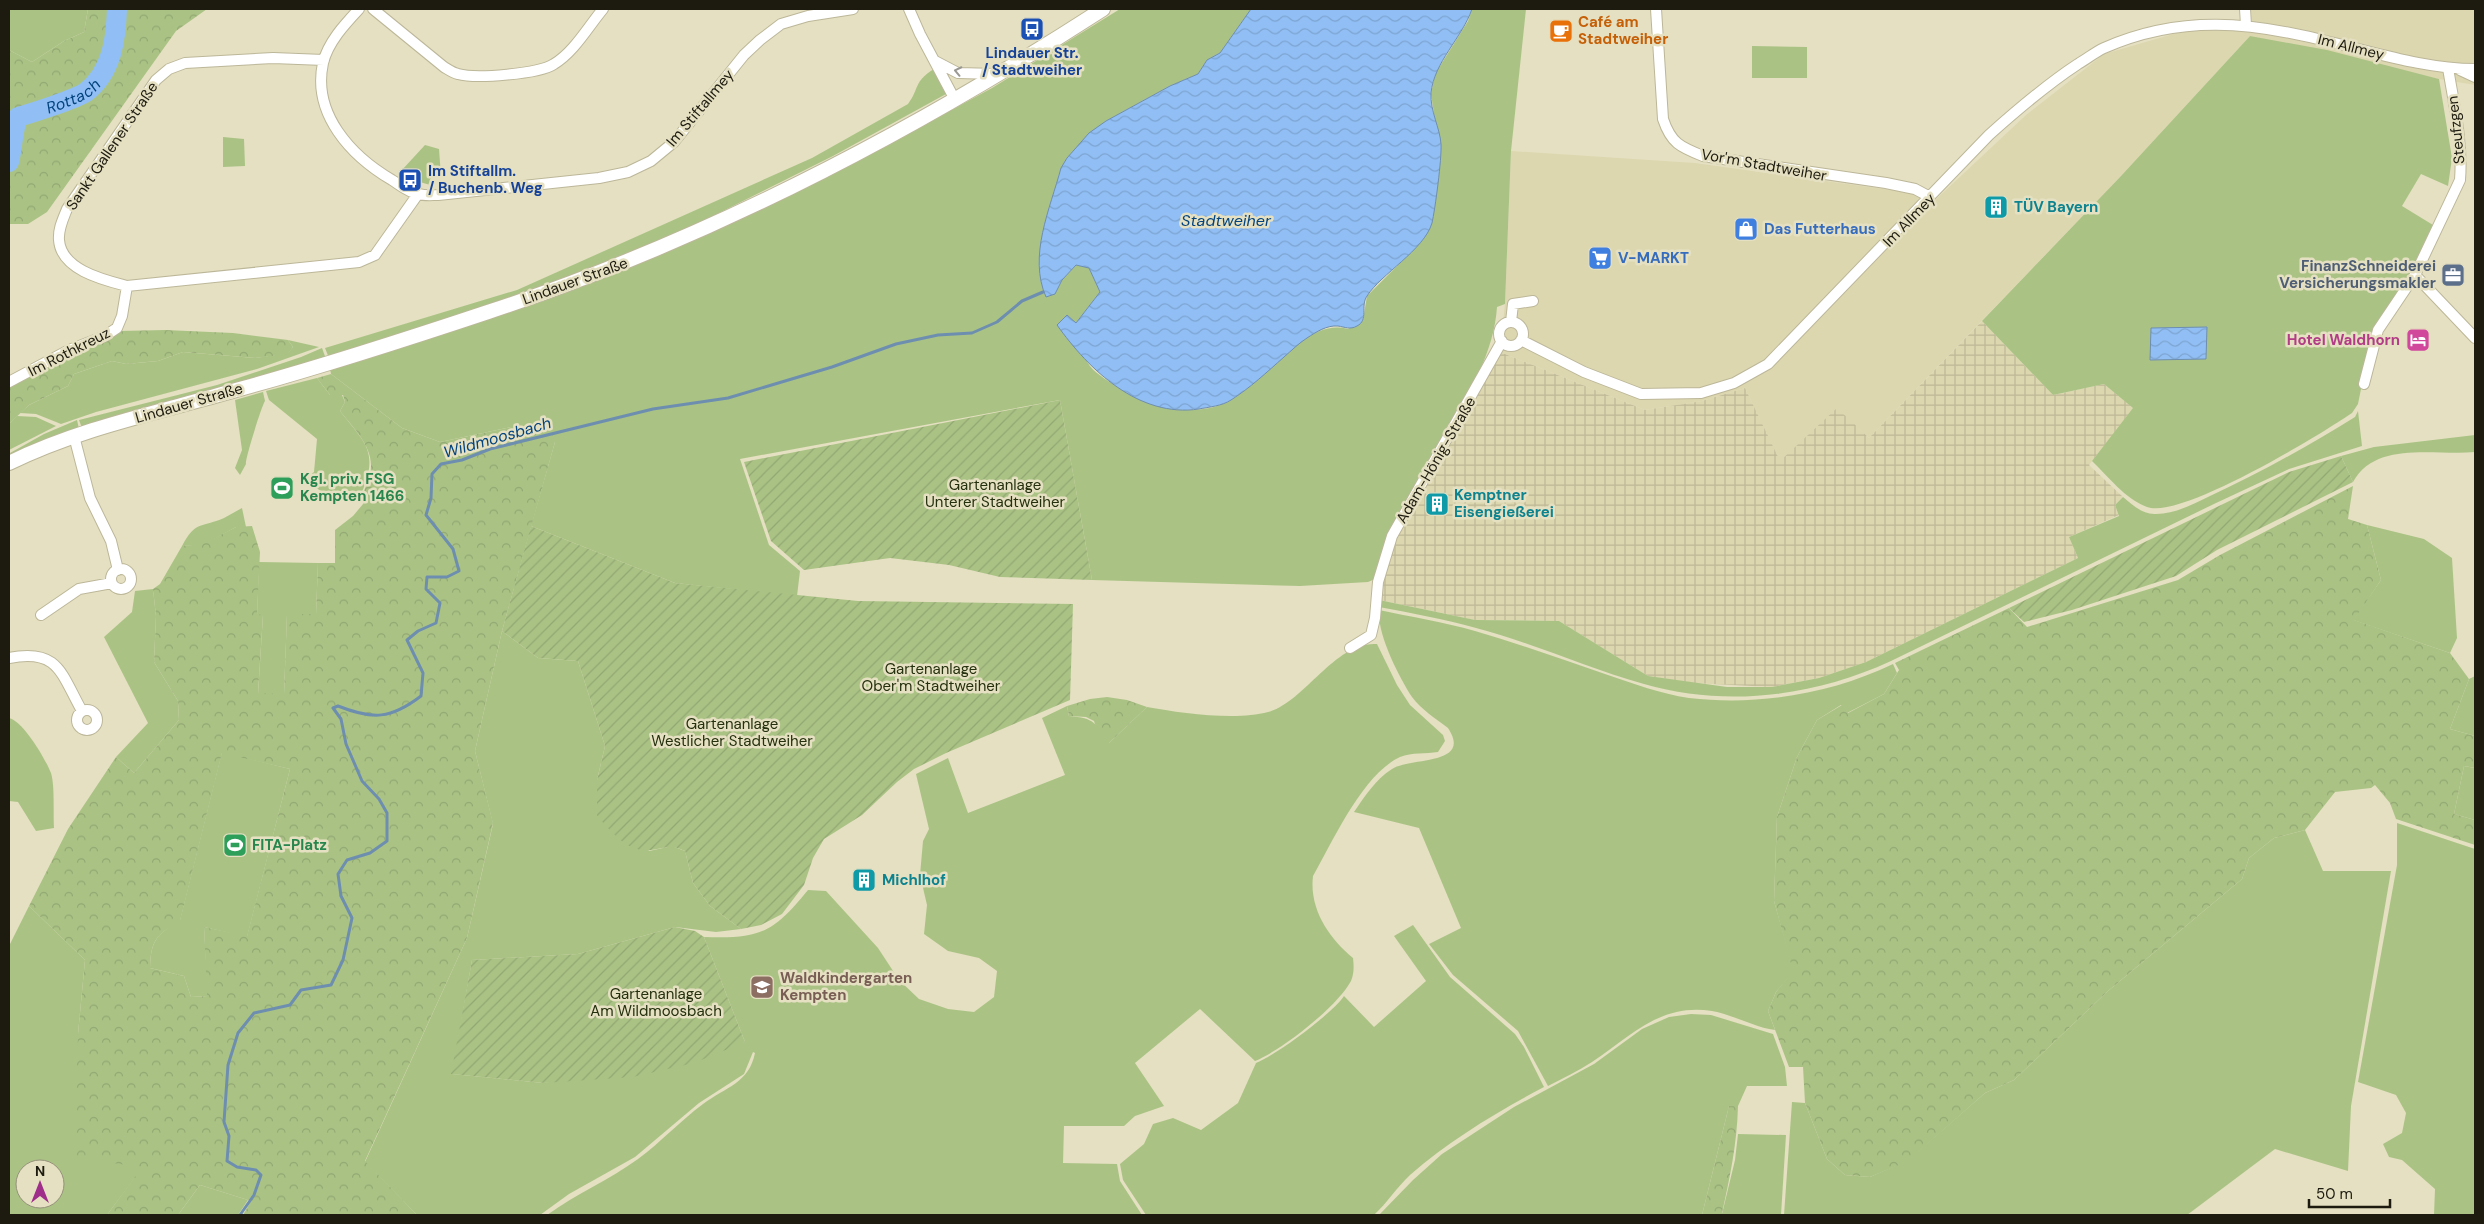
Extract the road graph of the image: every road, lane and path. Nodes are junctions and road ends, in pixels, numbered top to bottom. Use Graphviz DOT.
graph roads {
  1 [pos="359,9"];
  2 [pos="373,9"];
  3 [pos="603,9"];
  4 [pos="853,9"];
  5 [pos="909,9"];
  6 [pos="1103,9"];
  7 [pos="1656,9"];
  8 [pos="2245,9"];
  9 [pos="2246,25"];
  10 [pos="324,60"];
  11 [pos="934,60"];
  12 [pos="2475,67"];
  13 [pos="2452,69"];
  14 [pos="998,74"];
  15 [pos="2475,77"];
  16 [pos="954,98"];
  17 [pos="418,194"];
  18 [pos="1930,197"];
  19 [pos="2415,275"];
  20 [pos="127,286"];
  21 [pos="1533,301"];
  22 [pos="1511,322"];
  23 [pos="2475,338"];
  24 [pos="1521,340"];
  25 [pos="1502,341"];
  26 [pos="9,382"];
  27 [pos="2364,384"];
  28 [pos="74,436"];
  29 [pos="9,463"];
  30 [pos="118,570"];
  31 [pos="112,583"];
  32 [pos="41,615"];
  33 [pos="1350,648"];
  34 [pos="9,658"];
  35 [pos="82,711"];
  1 -- 10 [label="street"];
  2 -- 3 [label="street"];
  4 -- 17 [label="street, Im Stiftallmey"];
  5 -- 11 [label="street"];
  6 -- 14 [label="main road, Lindauer Straße"];
  7 -- 18 [label="street, Vor'm Stadtweiher"];
  8 -- 9 [label="street"];
  9 -- 13 [label="street, Im Allmey"];
  9 -- 18 [label="street, Im Allmey"];
  10 -- 17 [label="street"];
  10 -- 20 [label="street, Sankt Gallener Straße"];
  14 -- 11 [label="street, one-way"];
  11 -- 16 [label="street"];
  12 -- 13 [label="street, Im Allmey"];
  13 -- 15 [label="street, Im Allmey"];
  13 -- 19 [label="street, Steufzgen"];
  14 -- 16 [label="main road, Lindauer Straße"];
  16 -- 28 [label="main road, Lindauer Straße"];
  17 -- 20 [label="street, Sankt Gallener Straße"];
  18 -- 24 [label="street, Im Allmey"];
  19 -- 23 [label="street"];
  19 -- 27 [label="street, Steufzgen"];
  20 -- 26 [label="street, Im Rothkreuz"];
  21 -- 22 [label="street"];
  22 -- 24 [label="street"];
  22 -- 25 [label="street"];
  24 -- 25 [label="street, Im Allmey"];
  25 -- 33 [label="street, Adam-Hönig-Straße"];
  28 -- 29 [label="main road, Lindauer Straße"];
  28 -- 30 [label="street"];
  30 -- 31 [label="street"];
  30 -- 31 [label="street"];
  31 -- 32 [label="street"];
  34 -- 35 [label="street"];
}
